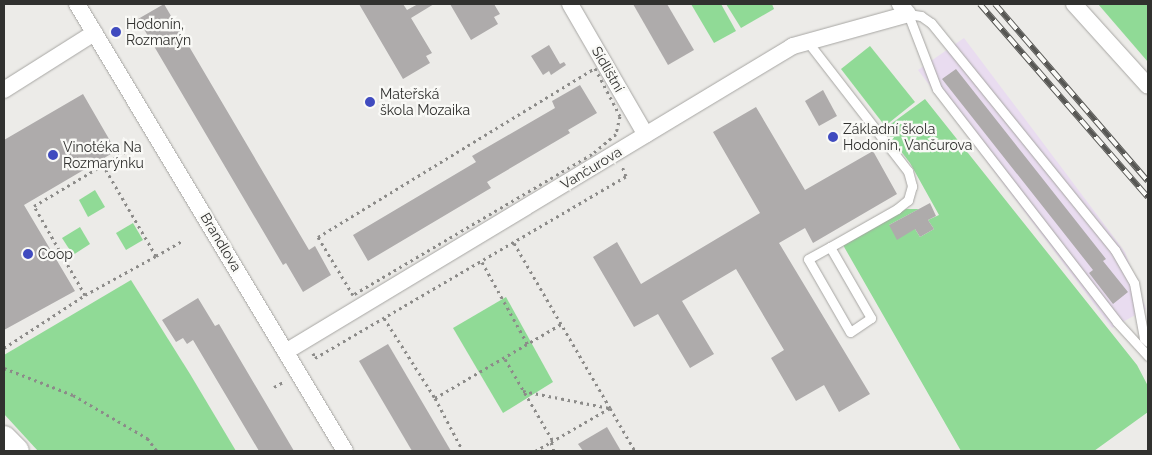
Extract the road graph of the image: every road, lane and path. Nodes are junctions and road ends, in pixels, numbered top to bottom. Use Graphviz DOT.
graph roads {
  1 [pos="77,4"];
  2 [pos="570,4"];
  3 [pos="1074,4"];
  4 [pos="904,9"];
  5 [pos="94,33"];
  6 [pos="807,41"];
  7 [pos="1148,86"];
  8 [pos="4,90"];
  9 [pos="646,135"];
  10 [pos="614,145"];
  11 [pos="130,148"];
  12 [pos="103,165"];
  13 [pos="184,240"];
  14 [pos="514,243"];
  15 [pos="830,246"];
  16 [pos="156,256"];
  17 [pos="482,262"];
  18 [pos="85,295"];
  19 [pos="384,318"];
  20 [pos="561,324"];
  21 [pos="1143,339"];
  22 [pos="528,345"];
  23 [pos="308,346"];
  24 [pos="4,348"];
  25 [pos="287,351"];
  26 [pos="1148,356"];
  27 [pos="505,359"];
  28 [pos="4,368"];
  29 [pos="290,378"];
  30 [pos="274,387"];
  31 [pos="523,391"];
  32 [pos="435,398"];
  33 [pos="610,408"];
  34 [pos="4,438"];
  35 [pos="552,442"];
  36 [pos="18,451"];
  37 [pos="158,451"];
  38 [pos="345,451"];
  39 [pos="463,451"];
  40 [pos="535,451"];
  41 [pos="554,451"];
  42 [pos="635,451"];
  1 -- 5 [label="street, Brandlova"];
  2 -- 9 [label="street, Sídlištní"];
  3 -- 7 [label="street"];
  4 -- 6 [label="street, Vančurova"];
  4 -- 21 [label="lane"];
  4 -- 21 [label="lane"];
  5 -- 8 [label="street"];
  5 -- 25 [label="street, Brandlova"];
  6 -- 9 [label="street, Vančurova"];
  6 -- 15 [label="lane"];
  9 -- 10 [label="street, Vančurova"];
  10 -- 10 [label="path"];
  10 -- 14 [label="path"];
  10 -- 25 [label="street, Vančurova"];
  11 -- 12 [label="path"];
  12 -- 16 [label="path"];
  12 -- 18 [label="path"];
  13 -- 16 [label="path"];
  14 -- 17 [label="path"];
  14 -- 20 [label="path"];
  15 -- 15 [label="lane"];
  16 -- 18 [label="path"];
  17 -- 19 [label="path"];
  17 -- 22 [label="path"];
  18 -- 24 [label="path"];
  19 -- 23 [label="path"];
  19 -- 32 [label="path"];
  20 -- 22 [label="path"];
  20 -- 33 [label="path"];
  21 -- 26 [label="lane"];
  22 -- 27 [label="path"];
  25 -- 38 [label="street, Brandlova"];
  27 -- 31 [label="path"];
  27 -- 32 [label="path"];
  28 -- 37 [label="path"];
  29 -- 30 [label="path"];
  31 -- 33 [label="path"];
  31 -- 35 [label="path"];
  32 -- 39 [label="path"];
  33 -- 35 [label="path"];
  33 -- 42 [label="path"];
  34 -- 36 [label="main road"];
  35 -- 40 [label="path"];
  35 -- 41 [label="path"];
}
